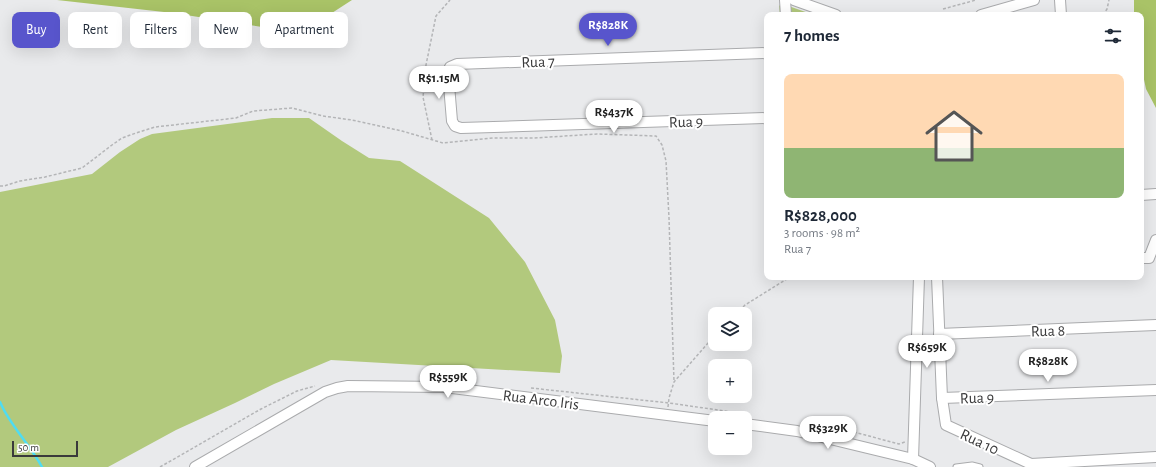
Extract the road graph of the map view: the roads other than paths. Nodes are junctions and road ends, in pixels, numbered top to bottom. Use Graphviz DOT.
graph roads {
  1 [pos="785,0"];
  2 [pos="794,0"];
  3 [pos="1034,0"];
  4 [pos="1060,0"];
  5 [pos="786,12"];
  6 [pos="828,12"];
  7 [pos="997,12"];
  8 [pos="1061,12"];
  9 [pos="764,53"];
  10 [pos="764,118"];
  11 [pos="461,128"];
  12 [pos="1156,194"];
  13 [pos="1144,195"];
  14 [pos="1156,240"];
  15 [pos="1145,258"];
  16 [pos="919,280"];
  17 [pos="937,280"];
  18 [pos="1156,325"];
  19 [pos="939,334"];
  20 [pos="1156,390"];
  21 [pos="942,398"];
  22 [pos="708,419"];
  23 [pos="752,425"];
  24 [pos="1156,457"];
  25 [pos="913,460"];
  26 [pos="195,467"];
  27 [pos="930,467"];
  28 [pos="956,467"];
  29 [pos="980,467"];
  1 -- 5 [label="street"];
  2 -- 6 [label="street"];
  3 -- 7 [label="street"];
  4 -- 8 [label="street"];
  9 -- 11 [label="street, Rua 7"];
  10 -- 11 [label="street, Rua 9"];
  12 -- 13 [label="street"];
  14 -- 15 [label="street"];
  16 -- 25 [label="street"];
  17 -- 19 [label="street"];
  18 -- 19 [label="street, Rua 8"];
  19 -- 21 [label="street"];
  20 -- 21 [label="street, Rua 9"];
  21 -- 24 [label="street, Rua 10"];
  22 -- 26 [label="street, Rua Arco Iris"];
  23 -- 25 [label="street"];
  25 -- 27 [label="street"];
  28 -- 29 [label="lane"];
}
